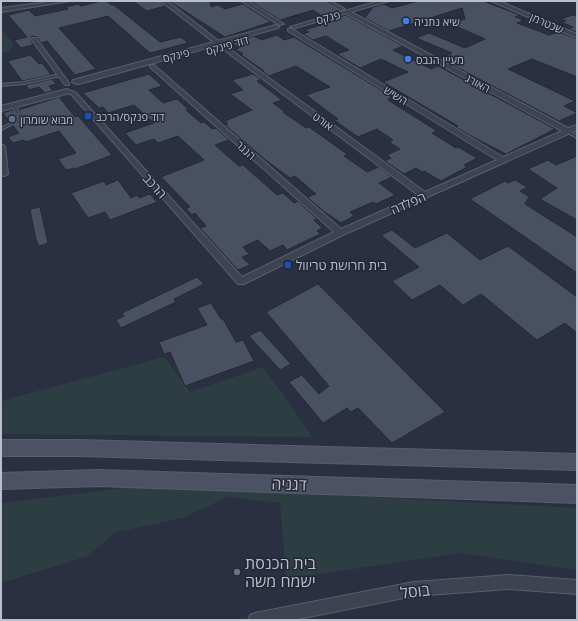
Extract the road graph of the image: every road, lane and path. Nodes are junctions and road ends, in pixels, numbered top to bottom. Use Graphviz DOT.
graph roads {
  1 [pos="67,1"];
  2 [pos="164,1"];
  3 [pos="244,1"];
  4 [pos="326,1"];
  5 [pos="372,1"];
  6 [pos="386,1"];
  7 [pos="494,1"];
  8 [pos="44,2"];
  9 [pos="1,10"];
  10 [pos="344,11"];
  11 [pos="279,27"];
  12 [pos="291,27"];
  13 [pos="577,36"];
  14 [pos="34,39"];
  15 [pos="220,45"];
  16 [pos="152,66"];
  17 [pos="60,75"];
  18 [pos="79,84"];
  19 [pos="1,85"];
  20 [pos="66,88"];
  21 [pos="1,103"];
  22 [pos="1,109"];
  23 [pos="11,124"];
  24 [pos="577,127"];
  25 [pos="1,129"];
  26 [pos="567,131"];
  27 [pos="577,137"];
  28 [pos="1,146"];
  29 [pos="502,160"];
  30 [pos="4,174"];
  31 [pos="425,196"];
  32 [pos="340,233"];
  33 [pos="241,282"];
  34 [pos="1,448"];
  35 [pos="577,462"];
  36 [pos="1,481"];
  37 [pos="577,494"];
  38 [pos="577,587"];
  39 [pos="255,620"];
  1 -- 8 [label="street"];
  2 -- 15 [label="street, אורט"];
  3 -- 11 [label="street"];
  4 -- 10 [label="street, האורג"];
  5 -- 10 [label="street"];
  6 -- 10 [label="street, פנקס"];
  7 -- 13 [label="street, שכטרמן"];
  8 -- 9 [label="street"];
  10 -- 12 [label="street, פנקס"];
  10 -- 26 [label="street, האורג"];
  11 -- 12 [label="street, פנקס"];
  11 -- 15 [label="street, דוד פינקס"];
  12 -- 29 [label="street, השיש"];
  14 -- 17 [label="street, הרכב"];
  15 -- 16 [label="street, דוד פינקס"];
  15 -- 18 [label="street, פינקס"];
  15 -- 31 [label="street, אורט"];
  16 -- 18 [label="street, דוד פינקס"];
  16 -- 32 [label="street, הנגר"];
  17 -- 19 [label="lane"];
  17 -- 20 [label="street, הרכב"];
  18 -- 20 [label="street"];
  20 -- 21 [label="street"];
  20 -- 22 [label="street"];
  20 -- 33 [label="street, הרכב"];
  23 -- 25 [label="lane"];
  24 -- 26 [label="street, הפלדה"];
  26 -- 27 [label="lane"];
  26 -- 29 [label="street, הפלדה"];
  28 -- 30 [label="street"];
  29 -- 31 [label="street, הפלדה"];
  31 -- 32 [label="street, הפלדה"];
  32 -- 33 [label="street, הפלדה"];
  34 -- 35 [label="main road"];
  36 -- 37 [label="main road, דגניה"];
  38 -- 39 [label="street, בוסל"];
}
